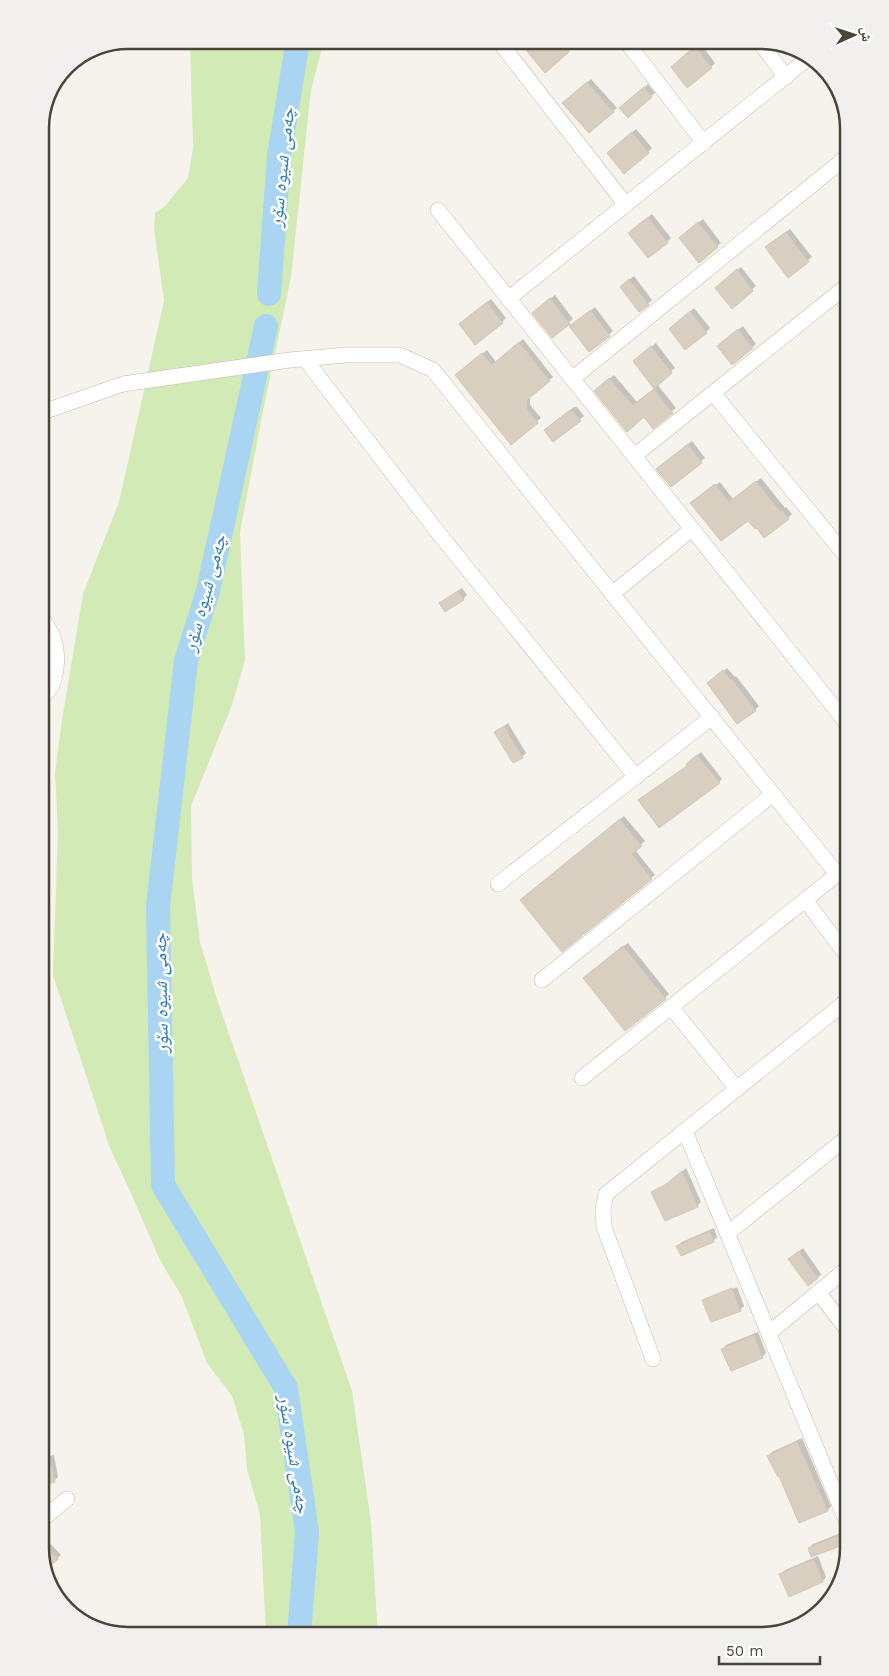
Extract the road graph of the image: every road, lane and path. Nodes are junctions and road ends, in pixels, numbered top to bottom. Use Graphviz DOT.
graph roads {
  1 [pos="505,49"];
  2 [pos="632,49"];
  3 [pos="765,49"];
  4 [pos="804,62"];
  5 [pos="786,77"];
  6 [pos="704,143"];
  7 [pos="840,162"];
  8 [pos="626,205"];
  9 [pos="438,210"];
  10 [pos="840,291"];
  11 [pos="508,299"];
  12 [pos="305,359"];
  13 [pos="572,379"];
  14 [pos="713,393"];
  15 [pos="49,410"];
  16 [pos="634,456"];
  17 [pos="692,530"];
  18 [pos="840,549"];
  19 [pos="612,594"];
  20 [pos="49,631"];
  21 [pos="49,690"];
  22 [pos="840,715"];
  23 [pos="712,717"];
  24 [pos="636,777"];
  25 [pos="773,794"];
  26 [pos="840,866"];
  27 [pos="840,871"];
  28 [pos="498,884"];
  29 [pos="805,900"];
  30 [pos="840,946"];
  31 [pos="542,980"];
  32 [pos="840,1006"];
  33 [pos="671,1007"];
  34 [pos="582,1078"];
  35 [pos="737,1089"];
  36 [pos="685,1130"];
  37 [pos="840,1143"];
  38 [pos="728,1233"];
  39 [pos="840,1274"];
  40 [pos="818,1292"];
  41 [pos="840,1320"];
  42 [pos="769,1333"];
  43 [pos="653,1359"];
  44 [pos="66,1499"];
  45 [pos="840,1505"];
  46 [pos="49,1513"];
  1 -- 8 [label="street"];
  2 -- 6 [label="street"];
  3 -- 5 [label="street"];
  4 -- 5 [label="street"];
  5 -- 6 [label="street"];
  6 -- 8 [label="street"];
  7 -- 13 [label="street"];
  8 -- 11 [label="street"];
  9 -- 11 [label="street"];
  10 -- 14 [label="street"];
  11 -- 13 [label="street"];
  12 -- 15 [label="street"];
  12 -- 19 [label="street"];
  12 -- 24 [label="street"];
  13 -- 16 [label="street"];
  14 -- 16 [label="street"];
  14 -- 18 [label="street"];
  16 -- 17 [label="street"];
  17 -- 19 [label="street"];
  17 -- 22 [label="street"];
  19 -- 23 [label="street"];
  20 -- 21 [label="street"];
  23 -- 24 [label="street"];
  23 -- 25 [label="street"];
  24 -- 28 [label="street"];
  25 -- 26 [label="street"];
  25 -- 31 [label="street"];
  27 -- 29 [label="street"];
  29 -- 30 [label="street"];
  29 -- 33 [label="street"];
  32 -- 35 [label="street"];
  33 -- 34 [label="street"];
  33 -- 35 [label="street"];
  35 -- 36 [label="street"];
  36 -- 38 [label="street"];
  36 -- 43 [label="street"];
  37 -- 38 [label="street"];
  38 -- 42 [label="street"];
  39 -- 40 [label="street"];
  40 -- 41 [label="street"];
  40 -- 42 [label="street"];
  42 -- 45 [label="street"];
  44 -- 46 [label="street"];
}
